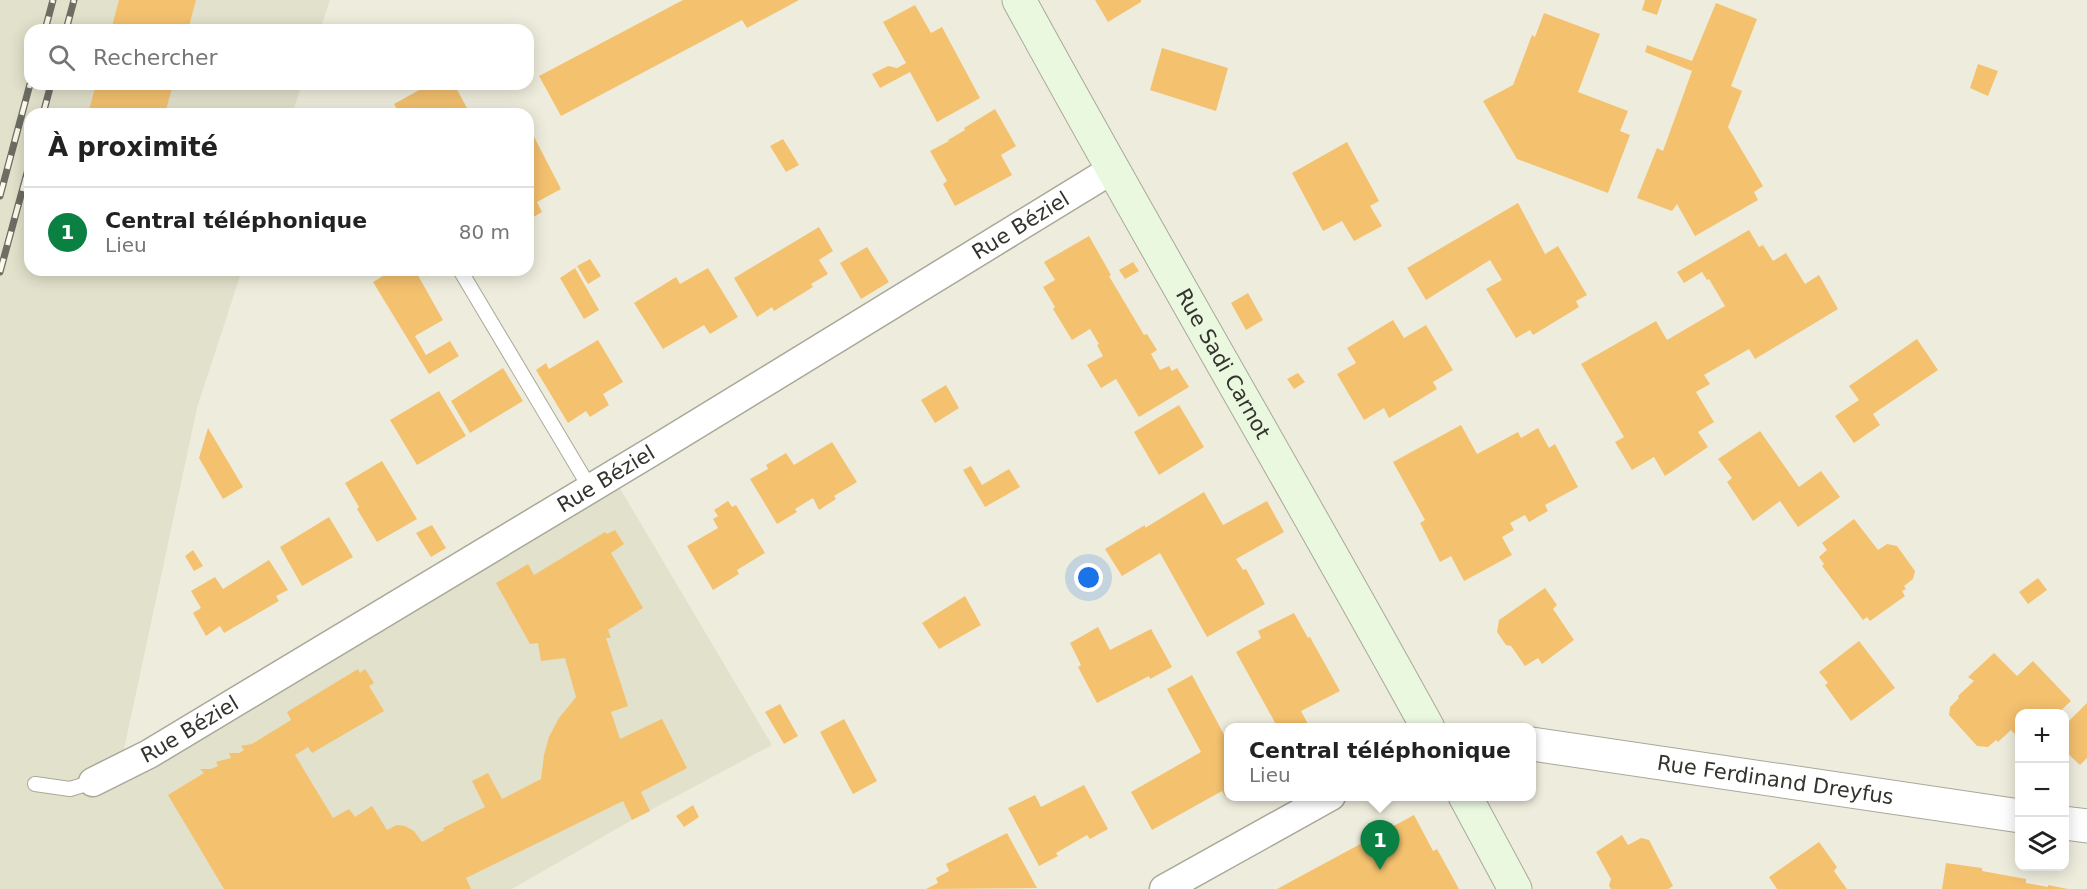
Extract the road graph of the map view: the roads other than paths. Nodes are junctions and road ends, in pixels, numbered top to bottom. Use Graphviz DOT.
graph roads {
  1 [pos="1018,0"];
  2 [pos="1113,169"];
  3 [pos="464,276"];
  4 [pos="590,488"];
  5 [pos="1425,723"];
  6 [pos="1536,745"];
  7 [pos="93,782"];
  8 [pos="35,784"];
  9 [pos="1322,801"];
  10 [pos="1468,801"];
  11 [pos="2015,815"];
  12 [pos="2069,824"];
  13 [pos="2087,826"];
  14 [pos="1164,889"];
  15 [pos="1515,889"];
  1 -- 2 [label="main road, Rue Sadi Carnot"];
  2 -- 4 [label="street, Rue Béziel"];
  2 -- 5 [label="main road, Rue Sadi Carnot"];
  3 -- 4 [label="lane"];
  4 -- 7 [label="street, Rue Béziel"];
  6 -- 11 [label="street, Rue Ferdinand Dreyfus"];
  7 -- 8 [label="lane"];
  9 -- 14 [label="street"];
  10 -- 15 [label="main road"];
  12 -- 13 [label="street"];
}
